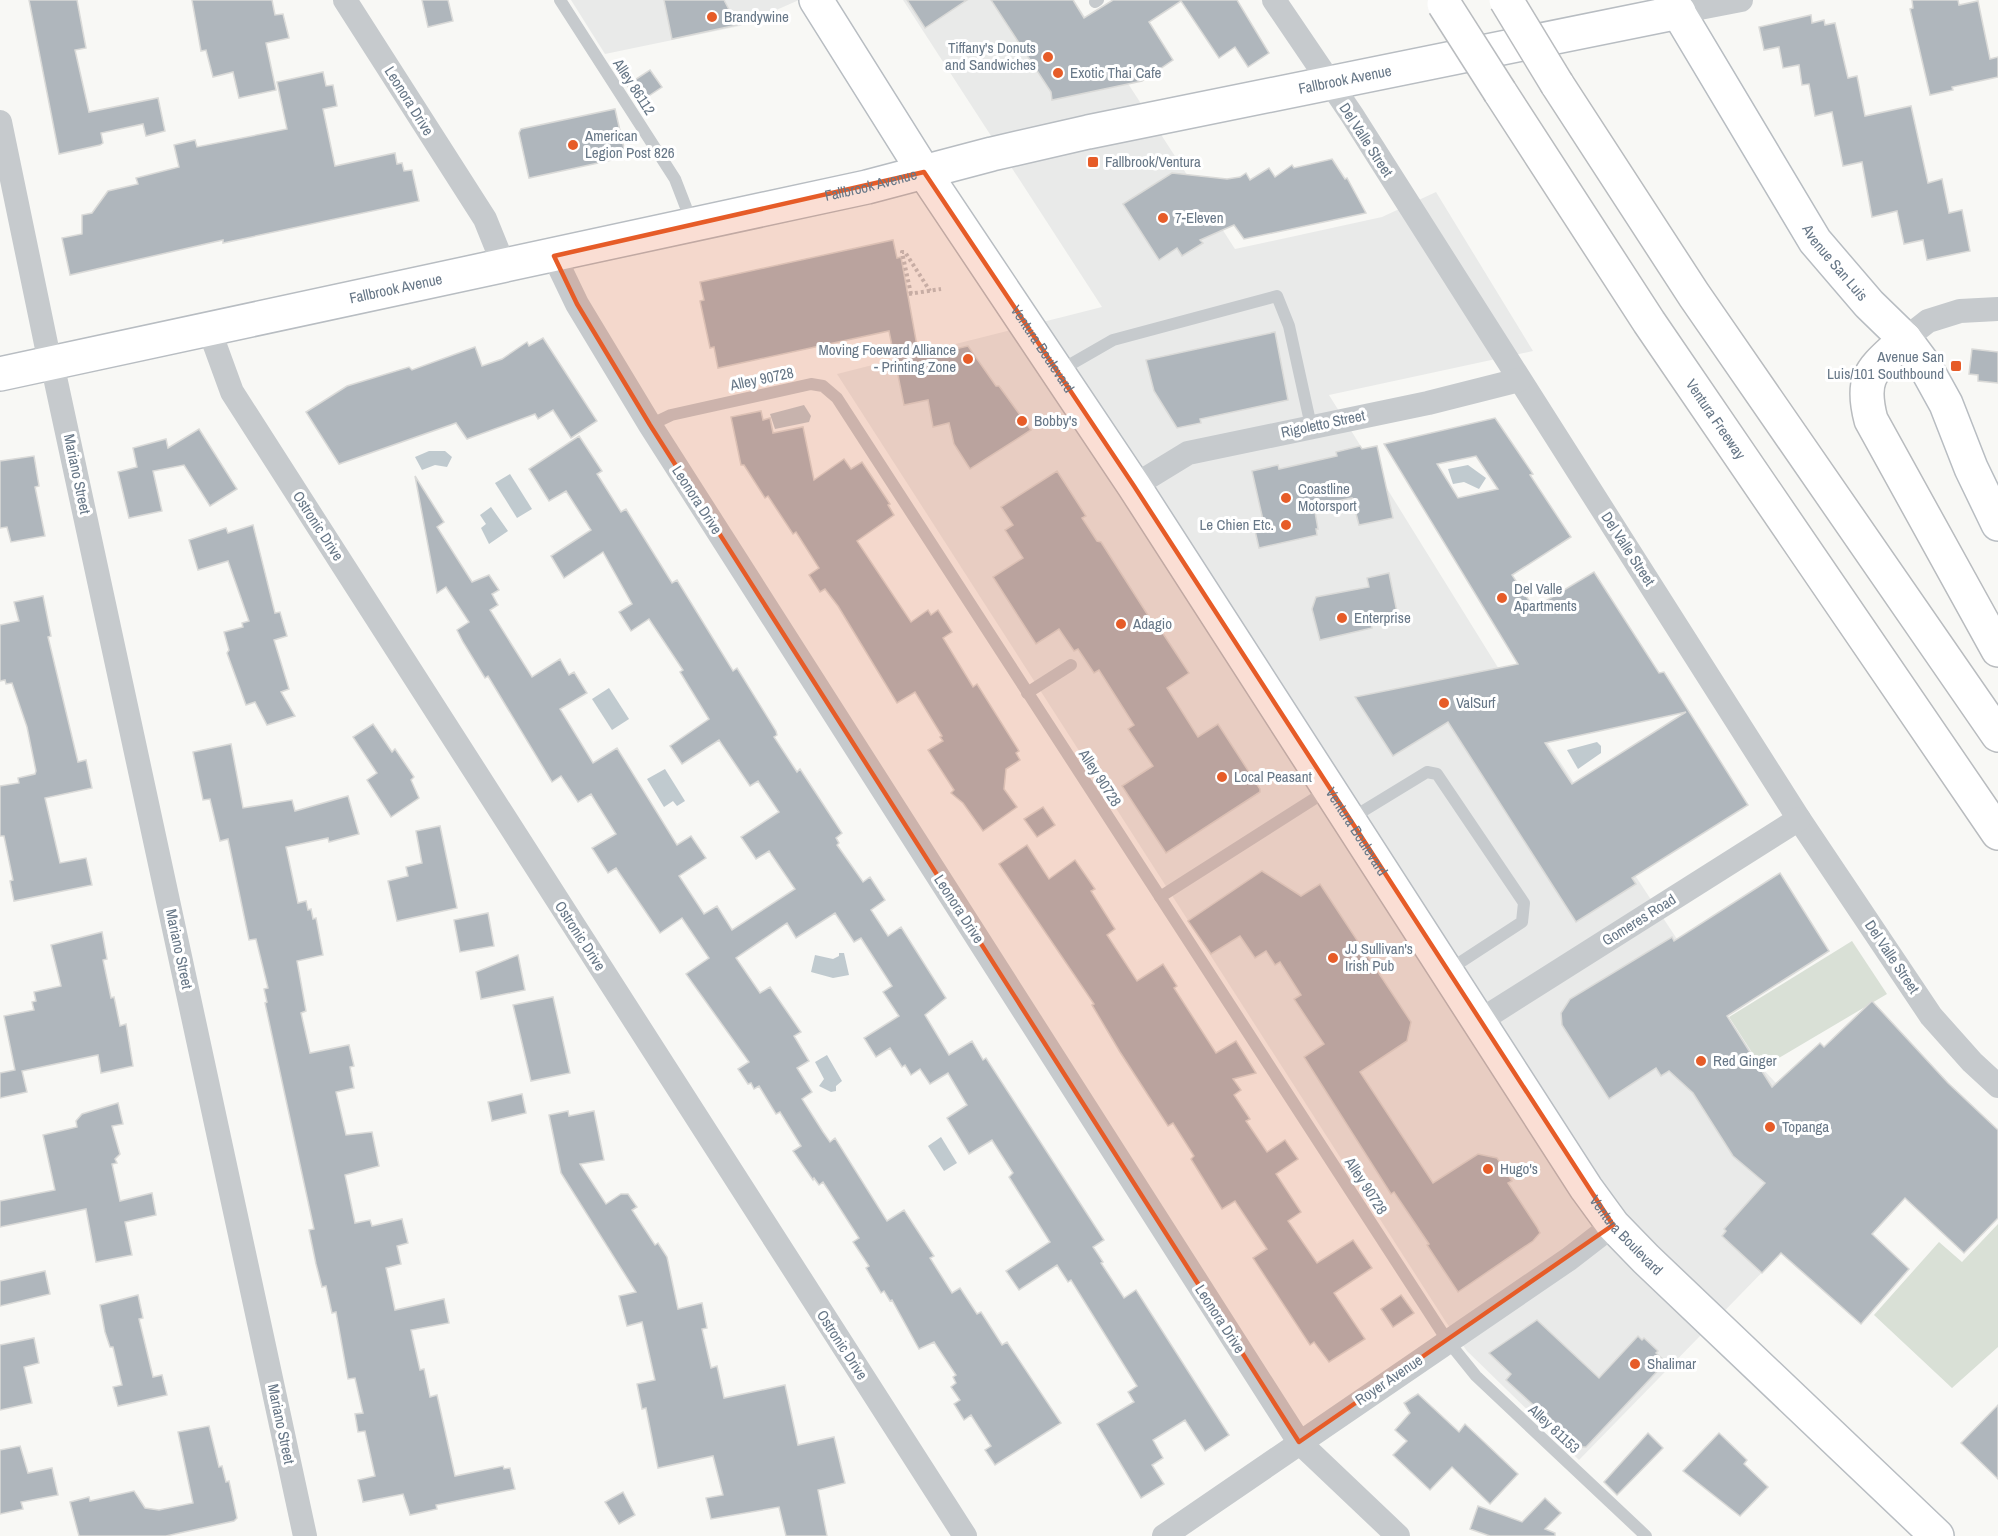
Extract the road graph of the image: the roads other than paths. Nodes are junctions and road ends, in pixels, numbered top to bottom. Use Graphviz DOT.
graph roads {
  1 [pos="345,0"];
  2 [pos="560,0"];
  3 [pos="816,0"];
  4 [pos="1274,0"];
  5 [pos="1506,0"];
  6 [pos="1741,0"];
  7 [pos="1443,2"];
  8 [pos="1675,6"];
  9 [pos="1328,83"];
  10 [pos="0,122"];
  11 [pos="924,172"];
  12 [pos="692,225"];
  13 [pos="554,256"];
  14 [pos="504,266"];
  15 [pos="1998,309"];
  16 [pos="209,329"];
  17 [pos="1905,339"];
  18 [pos="51,363"];
  19 [pos="1058,371"];
  20 [pos="0,374"];
  21 [pos="1519,380"];
  22 [pos="650,426"];
  23 [pos="1311,426"];
  24 [pos="1134,486"];
  25 [pos="1998,524"];
  26 [pos="1998,650"];
  27 [pos="1071,665"];
  28 [pos="1027,693"];
  29 [pos="1998,735"];
  30 [pos="1329,790"];
  31 [pos="1799,819"];
  32 [pos="1349,820"];
  33 [pos="1998,833"];
  34 [pos="1160,897"];
  35 [pos="1446,971"];
  36 [pos="1478,1022"];
  37 [pos="1998,1086"];
  38 [pos="1613,1225"];
  39 [pos="1447,1340"];
  40 [pos="1299,1442"];
  41 [pos="305,1536"];
  42 [pos="965,1536"];
  43 [pos="1164,1536"];
  44 [pos="1398,1536"];
  45 [pos="1646,1536"];
  46 [pos="1937,1536"];
  1 -- 14 [label="street, Leonora Drive"];
  2 -- 12 [label="lane, Alley 86112"];
  3 -- 11 [label="main road, Ventura Boulevard"];
  4 -- 9 [label="street, Del Valle Street"];
  5 -- 29 [label="main road, bridge"];
  6 -- 8 [label="street, Fallbrook Avenue"];
  7 -- 33 [label="main road, Ventura Freeway, bridge"];
  8 -- 9 [label="main road, Fallbrook Avenue"];
  8 -- 17 [label="main road, Avenue San Luis"];
  9 -- 11 [label="main road, Fallbrook Avenue"];
  9 -- 21 [label="street, Del Valle Street"];
  10 -- 18 [label="street, Mariano Street"];
  11 -- 12 [label="main road, Fallbrook Avenue"];
  11 -- 19 [label="main road, Ventura Boulevard"];
  12 -- 13 [label="main road, Fallbrook Avenue"];
  13 -- 14 [label="main road, Fallbrook Avenue"];
  13 -- 22 [label="street, Leonora Drive"];
  14 -- 16 [label="main road, Fallbrook Avenue"];
  15 -- 17 [label="street"];
  16 -- 18 [label="main road, Fallbrook Avenue"];
  16 -- 42 [label="street, Ostronic Drive"];
  17 -- 25 [label="main road, Avenue San Luis"];
  17 -- 26 [label="main road"];
  18 -- 20 [label="main road, Fallbrook Avenue"];
  18 -- 41 [label="street, Mariano Street"];
  19 -- 23 [label="lane"];
  19 -- 24 [label="main road, Ventura Boulevard"];
  21 -- 23 [label="street, Rigoletto Street"];
  21 -- 31 [label="street, Del Valle Street"];
  22 -- 28 [label="lane, Alley 90728"];
  22 -- 40 [label="street, Leonora Drive"];
  23 -- 24 [label="street, Rigoletto Street"];
  24 -- 30 [label="main road, Ventura Boulevard"];
  27 -- 28 [label="lane"];
  28 -- 34 [label="lane, Alley 90728"];
  30 -- 32 [label="main road, Ventura Boulevard"];
  30 -- 34 [label="lane"];
  31 -- 36 [label="street, Gomeres Road"];
  31 -- 37 [label="street, Del Valle Street"];
  32 -- 35 [label="main road, Ventura Boulevard"];
  32 -- 35 [label="lane"];
  34 -- 39 [label="lane, Alley 90728"];
  35 -- 36 [label="main road, Ventura Boulevard"];
  36 -- 38 [label="main road, Ventura Boulevard"];
  38 -- 39 [label="street, Royer Avenue"];
  38 -- 46 [label="main road, Ventura Boulevard"];
  39 -- 40 [label="street, Royer Avenue"];
  39 -- 45 [label="lane, Alley 81153"];
  40 -- 43 [label="street, Royer Avenue"];
  40 -- 44 [label="street, Leonora Drive"];
}
